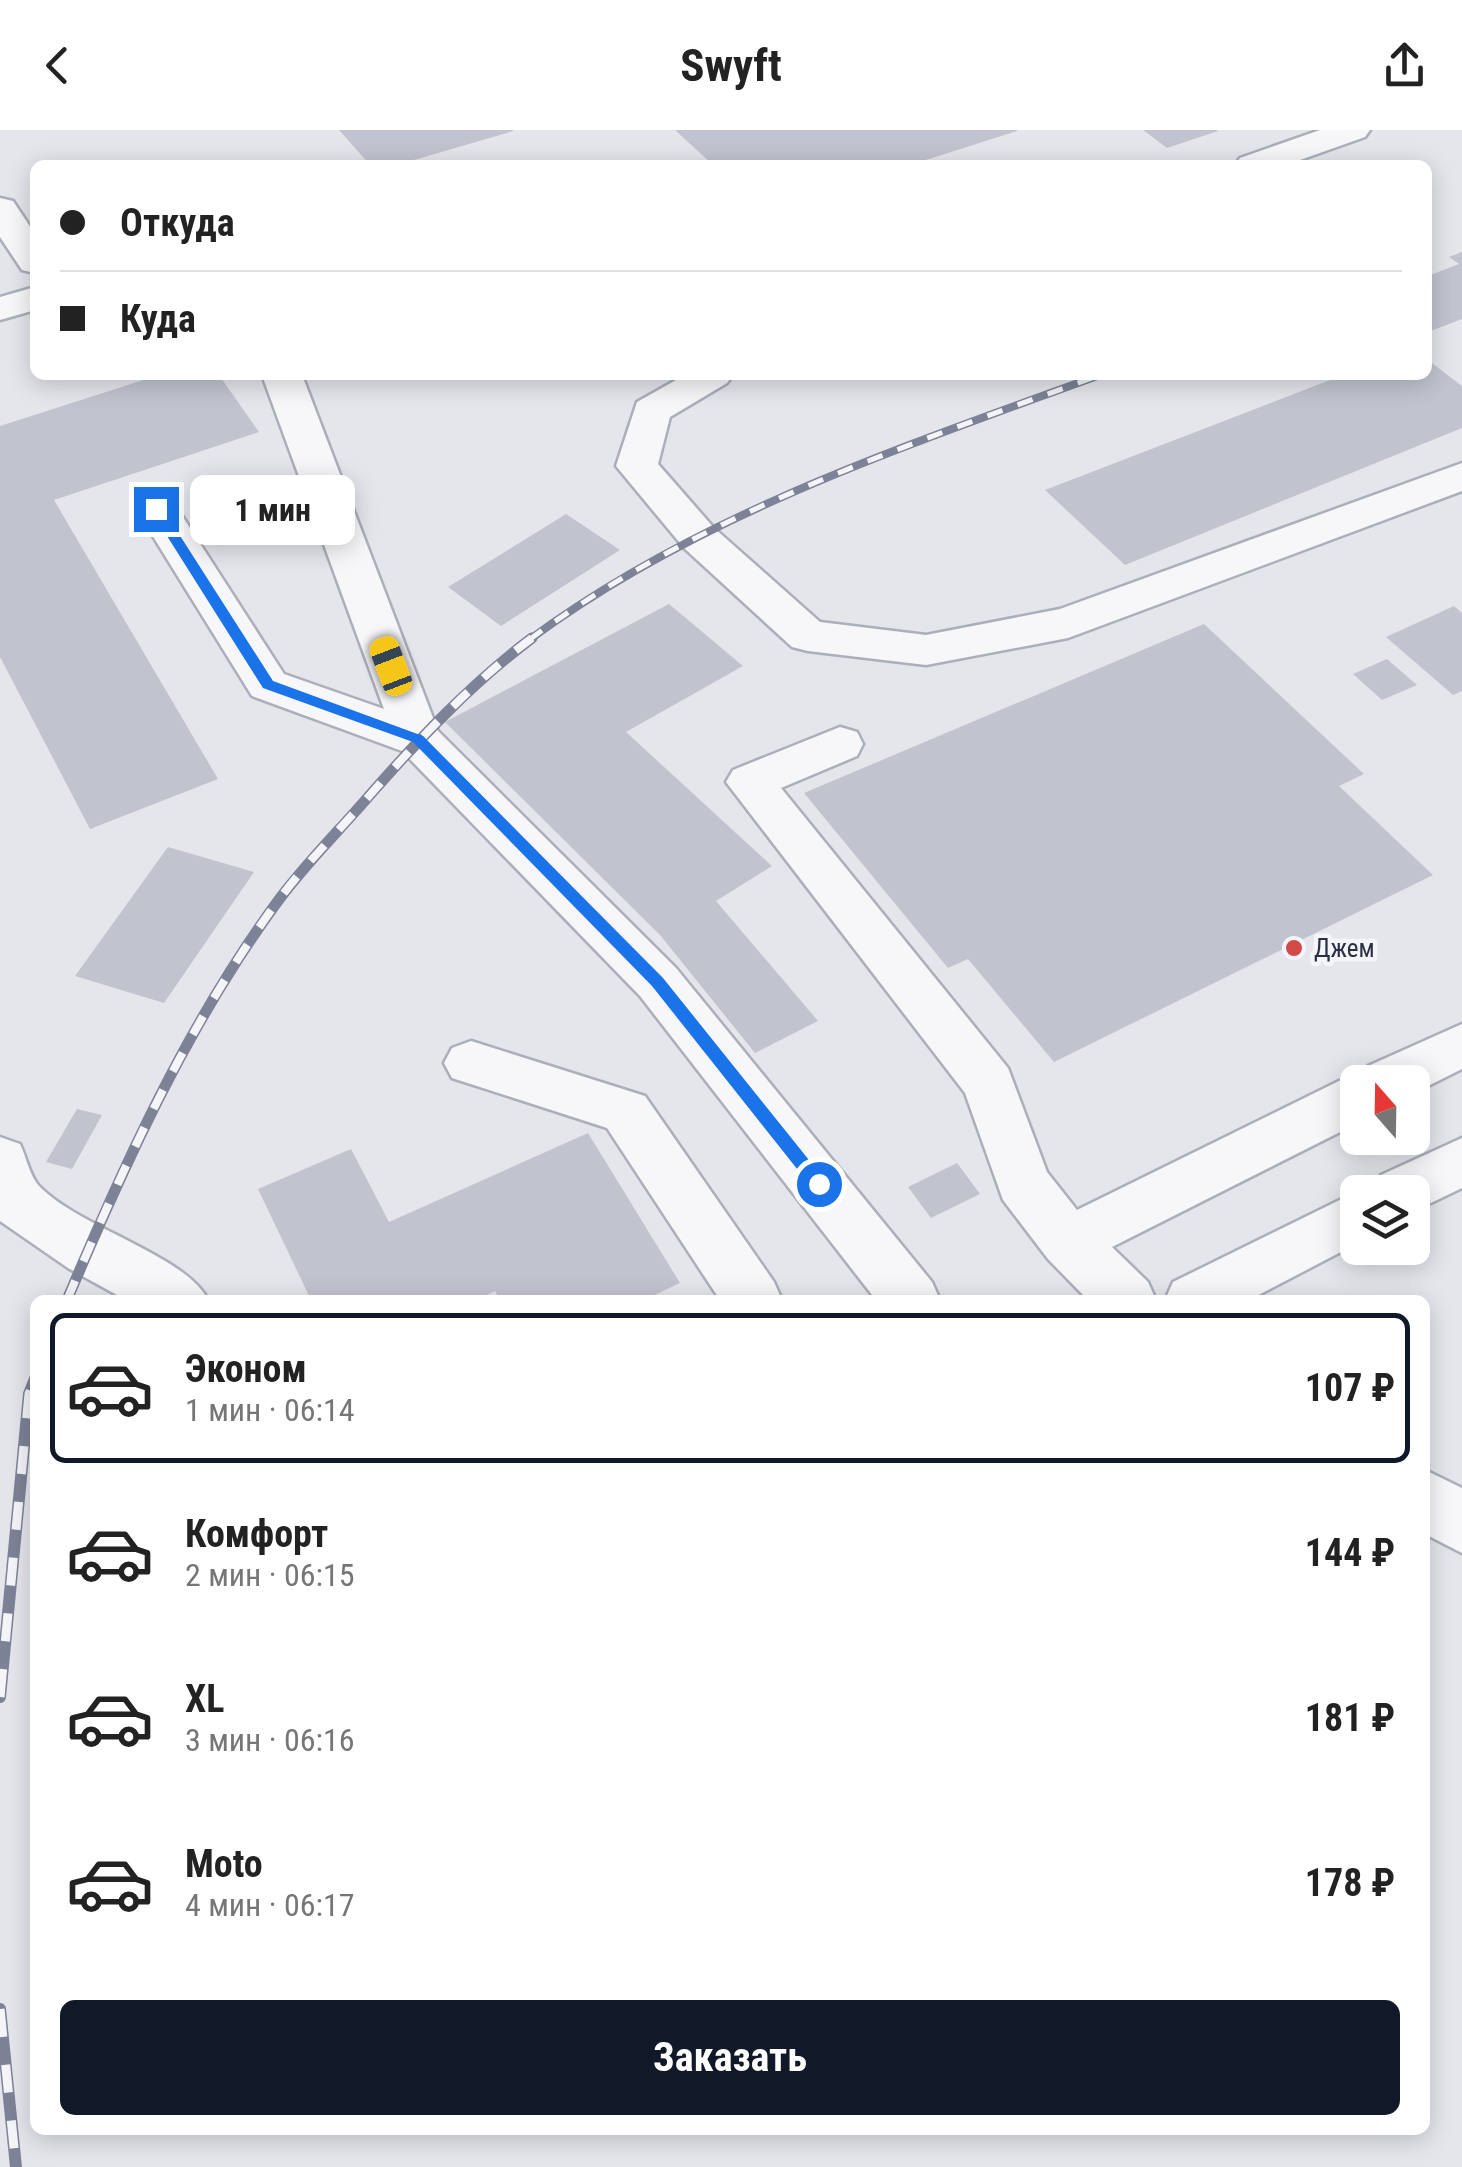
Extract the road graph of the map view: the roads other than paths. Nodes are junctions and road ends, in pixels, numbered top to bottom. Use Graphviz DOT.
graph roads {
  1 [pos="1354,130"];
  2 [pos="1267,160"];
  3 [pos="0,210"];
  4 [pos="30,255"];
  5 [pos="30,299"];
  6 [pos="0,308"];
  7 [pos="283,380"];
  8 [pos="705,380"];
  9 [pos="1462,476"];
  10 [pos="156,509"];
  11 [pos="418,739"];
  12 [pos="840,744"];
  13 [pos="1462,1045"];
  14 [pos="471,1063"];
  15 [pos="1421,1065"];
  16 [pos="1340,1106"];
  17 [pos="0,1160"];
  18 [pos="1462,1161"];
  19 [pos="1430,1177"];
  20 [pos="1340,1224"];
  21 [pos="1068,1242"];
  22 [pos="170,1295"];
  23 [pos="750,1295"];
  24 [pos="907,1295"];
  25 [pos="1123,1295"];
  26 [pos="1204,1295"];
  27 [pos="1430,1502"];
  28 [pos="1462,1523"];
  1 -- 2 [label="lane"];
  3 -- 4 [label="lane"];
  5 -- 6 [label="lane"];
  7 -- 11 [label="lane"];
  8 -- 9 [label="lane"];
  10 -- 11 [label="lane"];
  11 -- 24 [label="lane"];
  12 -- 21 [label="lane"];
  13 -- 15 [label="lane"];
  14 -- 23 [label="lane"];
  16 -- 21 [label="lane"];
  17 -- 22 [label="lane"];
  18 -- 19 [label="lane"];
  20 -- 26 [label="lane"];
  21 -- 25 [label="lane"];
  27 -- 28 [label="lane"];
}
